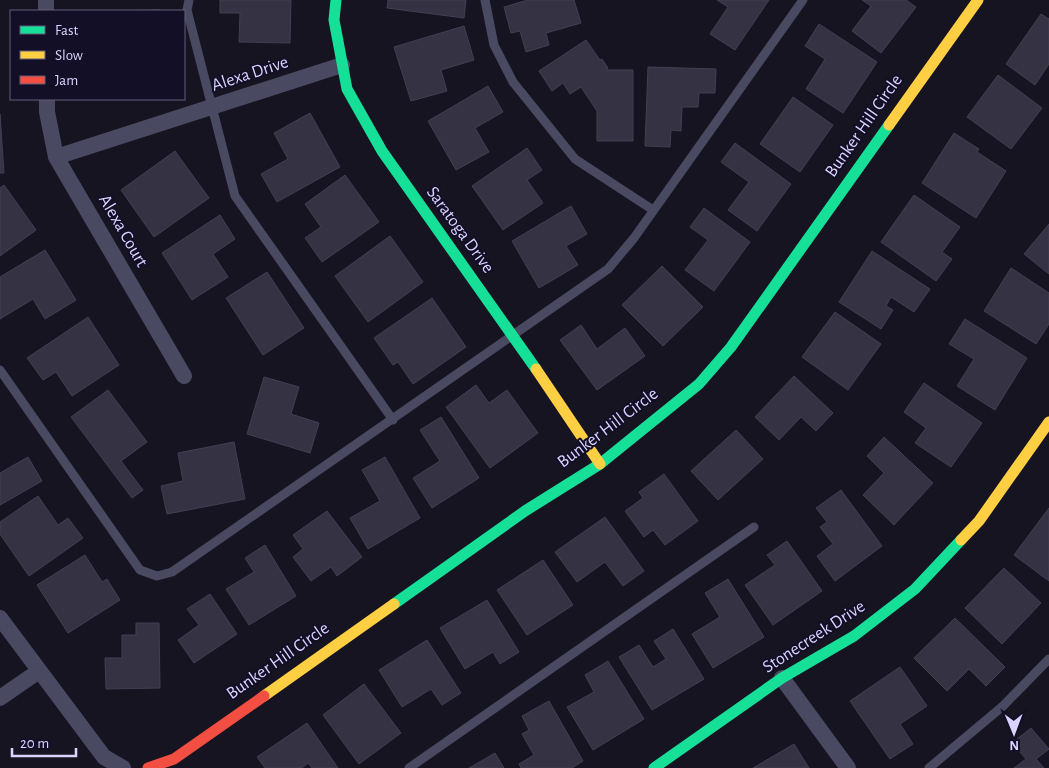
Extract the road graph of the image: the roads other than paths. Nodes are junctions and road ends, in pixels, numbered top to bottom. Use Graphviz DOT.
graph roads {
  1 [pos="189,0"];
  2 [pos="336,0"];
  3 [pos="484,0"];
  4 [pos="803,0"];
  5 [pos="978,0"];
  6 [pos="342,65"];
  7 [pos="47,100"];
  8 [pos="213,106"];
  9 [pos="56,157"];
  10 [pos="653,210"];
  11 [pos="514,336"];
  12 [pos="0,370"];
  13 [pos="184,376"];
  14 [pos="393,420"];
  15 [pos="1049,422"];
  16 [pos="600,464"];
  17 [pos="754,527"];
  18 [pos="0,618"];
  19 [pos="1049,659"];
  20 [pos="39,670"];
  21 [pos="782,678"];
  22 [pos="0,698"];
  23 [pos="123,768"];
  24 [pos="148,768"];
  25 [pos="409,768"];
  26 [pos="654,768"];
  27 [pos="848,768"];
  28 [pos="929,768"];
  1 -- 8 [label="lane"];
  2 -- 6 [label="street, Saratoga Drive"];
  3 -- 10 [label="lane"];
  4 -- 10 [label="lane"];
  5 -- 16 [label="street, Bunker Hill Circle"];
  6 -- 8 [label="street, Alexa Drive"];
  6 -- 11 [label="street, Saratoga Drive"];
  7 -- 9 [label="street, Alexa Court"];
  8 -- 9 [label="street, Alexa Drive"];
  8 -- 14 [label="lane"];
  9 -- 13 [label="street, Alexa Court"];
  10 -- 11 [label="lane"];
  11 -- 14 [label="lane"];
  11 -- 16 [label="street, Saratoga Drive"];
  12 -- 14 [label="lane"];
  15 -- 21 [label="street, Stonecreek Drive"];
  16 -- 24 [label="street, Bunker Hill Circle"];
  17 -- 25 [label="lane"];
  18 -- 20 [label="street"];
  19 -- 28 [label="lane"];
  20 -- 22 [label="street"];
  20 -- 23 [label="street"];
  21 -- 26 [label="street, Stonecreek Drive"];
  21 -- 27 [label="street"];
}
